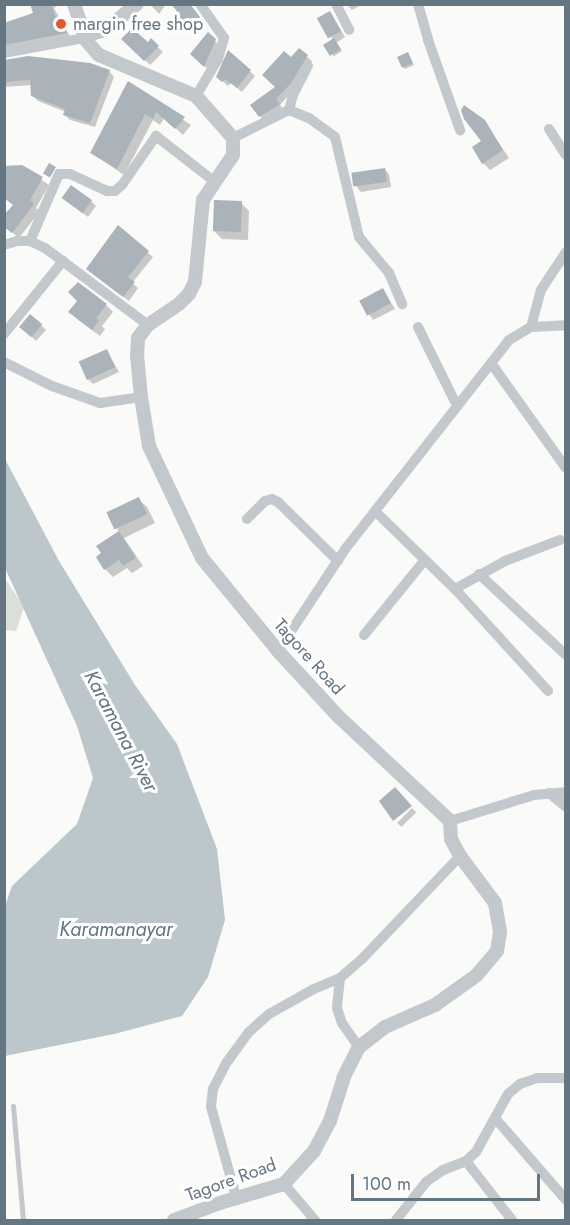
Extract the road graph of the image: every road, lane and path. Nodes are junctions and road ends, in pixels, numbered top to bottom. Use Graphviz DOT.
graph roads {
  1 [pos="74,4"];
  2 [pos="137,4"];
  3 [pos="200,4"];
  4 [pos="336,4"];
  5 [pos="418,4"];
  6 [pos="349,30"];
  7 [pos="83,34"];
  8 [pos="4,53"];
  9 [pos="308,66"];
  10 [pos="196,96"];
  11 [pos="290,110"];
  12 [pos="549,129"];
  13 [pos="460,130"];
  14 [pos="233,138"];
  15 [pos="566,155"];
  16 [pos="215,182"];
  17 [pos="30,241"];
  18 [pos="4,245"];
  19 [pos="566,252"];
  20 [pos="63,261"];
  21 [pos="402,304"];
  22 [pos="148,325"];
  23 [pos="566,325"];
  24 [pos="418,327"];
  25 [pos="531,327"];
  26 [pos="4,334"];
  27 [pos="4,362"];
  28 [pos="491,363"];
  29 [pos="141,397"];
  30 [pos="457,406"];
  31 [pos="566,468"];
  32 [pos="376,512"];
  33 [pos="247,519"];
  34 [pos="560,540"];
  35 [pos="338,561"];
  36 [pos="424,561"];
  37 [pos="479,574"];
  38 [pos="455,589"];
  39 [pos="364,635"];
  40 [pos="278,651"];
  41 [pos="566,655"];
  42 [pos="548,691"];
  43 [pos="566,792"];
  44 [pos="549,793"];
  45 [pos="566,807"];
  46 [pos="450,822"];
  47 [pos="460,856"];
  48 [pos="340,978"];
  49 [pos="359,1047"];
  50 [pos="566,1078"];
  51 [pos="13,1106"];
  52 [pos="495,1118"];
  53 [pos="466,1161"];
  54 [pos="284,1184"];
  55 [pos="237,1200"];
  56 [pos="566,1200"];
  57 [pos="23,1221"];
  58 [pos="174,1221"];
  59 [pos="315,1221"];
  60 [pos="396,1221"];
  61 [pos="512,1221"];
  1 -- 7 [label="street"];
  2 -- 7 [label="street"];
  3 -- 10 [label="street"];
  4 -- 6 [label="street"];
  5 -- 13 [label="street"];
  7 -- 8 [label="street"];
  7 -- 10 [label="street"];
  9 -- 11 [label="street"];
  10 -- 14 [label="street"];
  11 -- 14 [label="street"];
  11 -- 21 [label="street"];
  12 -- 15 [label="street"];
  14 -- 16 [label="street"];
  16 -- 17 [label="street"];
  16 -- 22 [label="street"];
  17 -- 18 [label="street"];
  17 -- 20 [label="street"];
  19 -- 25 [label="street"];
  20 -- 22 [label="street"];
  20 -- 26 [label="street"];
  22 -- 29 [label="street, Tagore Road"];
  23 -- 25 [label="street"];
  24 -- 30 [label="street"];
  25 -- 28 [label="street"];
  27 -- 29 [label="street"];
  28 -- 30 [label="street"];
  28 -- 31 [label="street"];
  29 -- 40 [label="street, Tagore Road"];
  30 -- 32 [label="street"];
  32 -- 35 [label="street"];
  32 -- 36 [label="street"];
  33 -- 35 [label="street"];
  34 -- 37 [label="street"];
  35 -- 40 [label="street"];
  36 -- 38 [label="street"];
  36 -- 39 [label="street"];
  37 -- 38 [label="street"];
  37 -- 41 [label="street"];
  38 -- 42 [label="street"];
  40 -- 46 [label="street, Tagore Road"];
  43 -- 44 [label="street"];
  44 -- 45 [label="street"];
  44 -- 46 [label="street"];
  46 -- 47 [label="street, Tagore Road"];
  47 -- 48 [label="street"];
  47 -- 49 [label="street, Tagore Road"];
  48 -- 49 [label="street"];
  48 -- 55 [label="street"];
  49 -- 54 [label="street, Tagore Road"];
  50 -- 52 [label="street"];
  51 -- 57 [label="lane"];
  52 -- 53 [label="street"];
  52 -- 56 [label="street"];
  53 -- 60 [label="street"];
  53 -- 61 [label="street"];
  54 -- 55 [label="street, Tagore Road"];
  54 -- 59 [label="street"];
  55 -- 58 [label="street, Tagore Road"];
}
